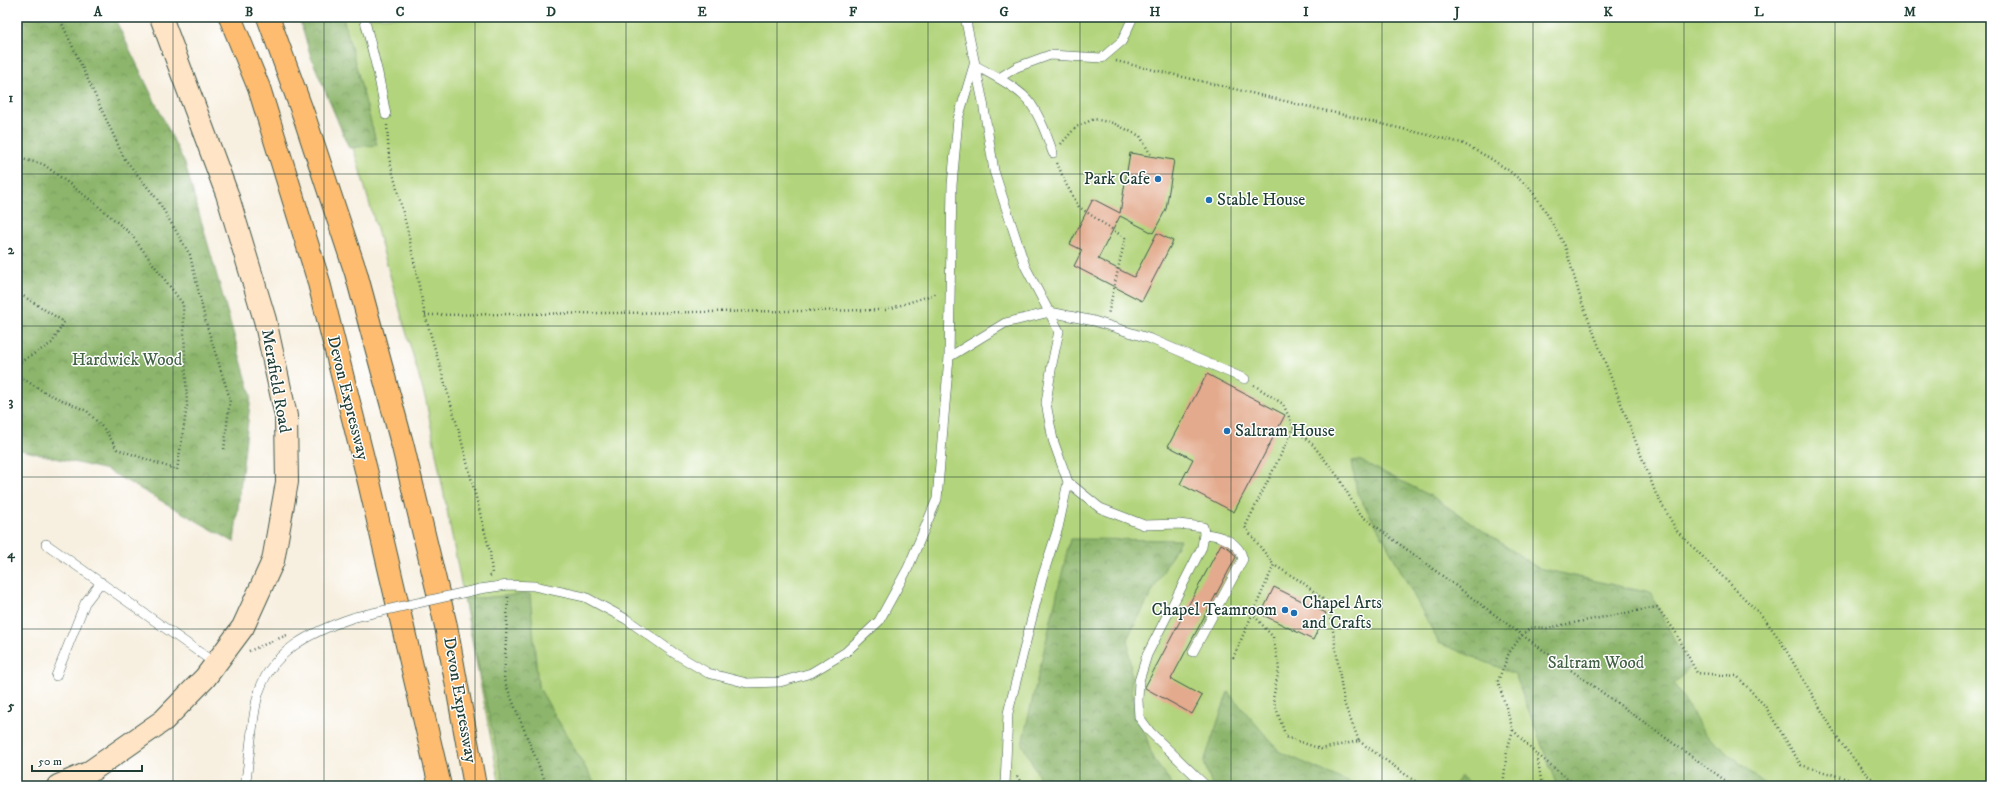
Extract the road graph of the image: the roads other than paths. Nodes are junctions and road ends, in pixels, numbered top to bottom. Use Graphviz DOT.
graph roads {
  1 [pos="161,17"];
  2 [pos="230,17"];
  3 [pos="268,17"];
  4 [pos="364,17"];
  5 [pos="965,17"];
  6 [pos="1130,19"];
  7 [pos="974,65"];
  8 [pos="999,78"];
  9 [pos="386,115"];
  10 [pos="1054,153"];
  11 [pos="1050,312"];
  12 [pos="949,357"];
  13 [pos="1245,379"];
  14 [pos="1068,482"];
  15 [pos="1204,534"];
  16 [pos="46,544"];
  17 [pos="101,582"];
  18 [pos="1193,652"];
  19 [pos="216,664"];
  20 [pos="56,676"];
  21 [pos="58,786"];
  22 [pos="245,786"];
  23 [pos="440,786"];
  24 [pos="475,786"];
  25 [pos="1005,786"];
  26 [pos="1206,786"];
  1 -- 19 [label="street, Merafield Road"];
  2 -- 23 [label="highway, Devon Expressway"];
  3 -- 24 [label="highway, Devon Expressway"];
  4 -- 9 [label="lane"];
  5 -- 7 [label="lane"];
  6 -- 8 [label="lane"];
  7 -- 8 [label="lane"];
  7 -- 11 [label="lane"];
  7 -- 12 [label="lane"];
  8 -- 10 [label="lane"];
  11 -- 12 [label="lane"];
  11 -- 13 [label="lane"];
  11 -- 14 [label="lane"];
  12 -- 22 [label="lane, bridge"];
  14 -- 15 [label="lane"];
  14 -- 25 [label="lane"];
  15 -- 18 [label="lane"];
  15 -- 26 [label="lane"];
  16 -- 17 [label="lane"];
  17 -- 19 [label="lane"];
  17 -- 20 [label="lane"];
  19 -- 21 [label="street, Merafield Road"];
}
